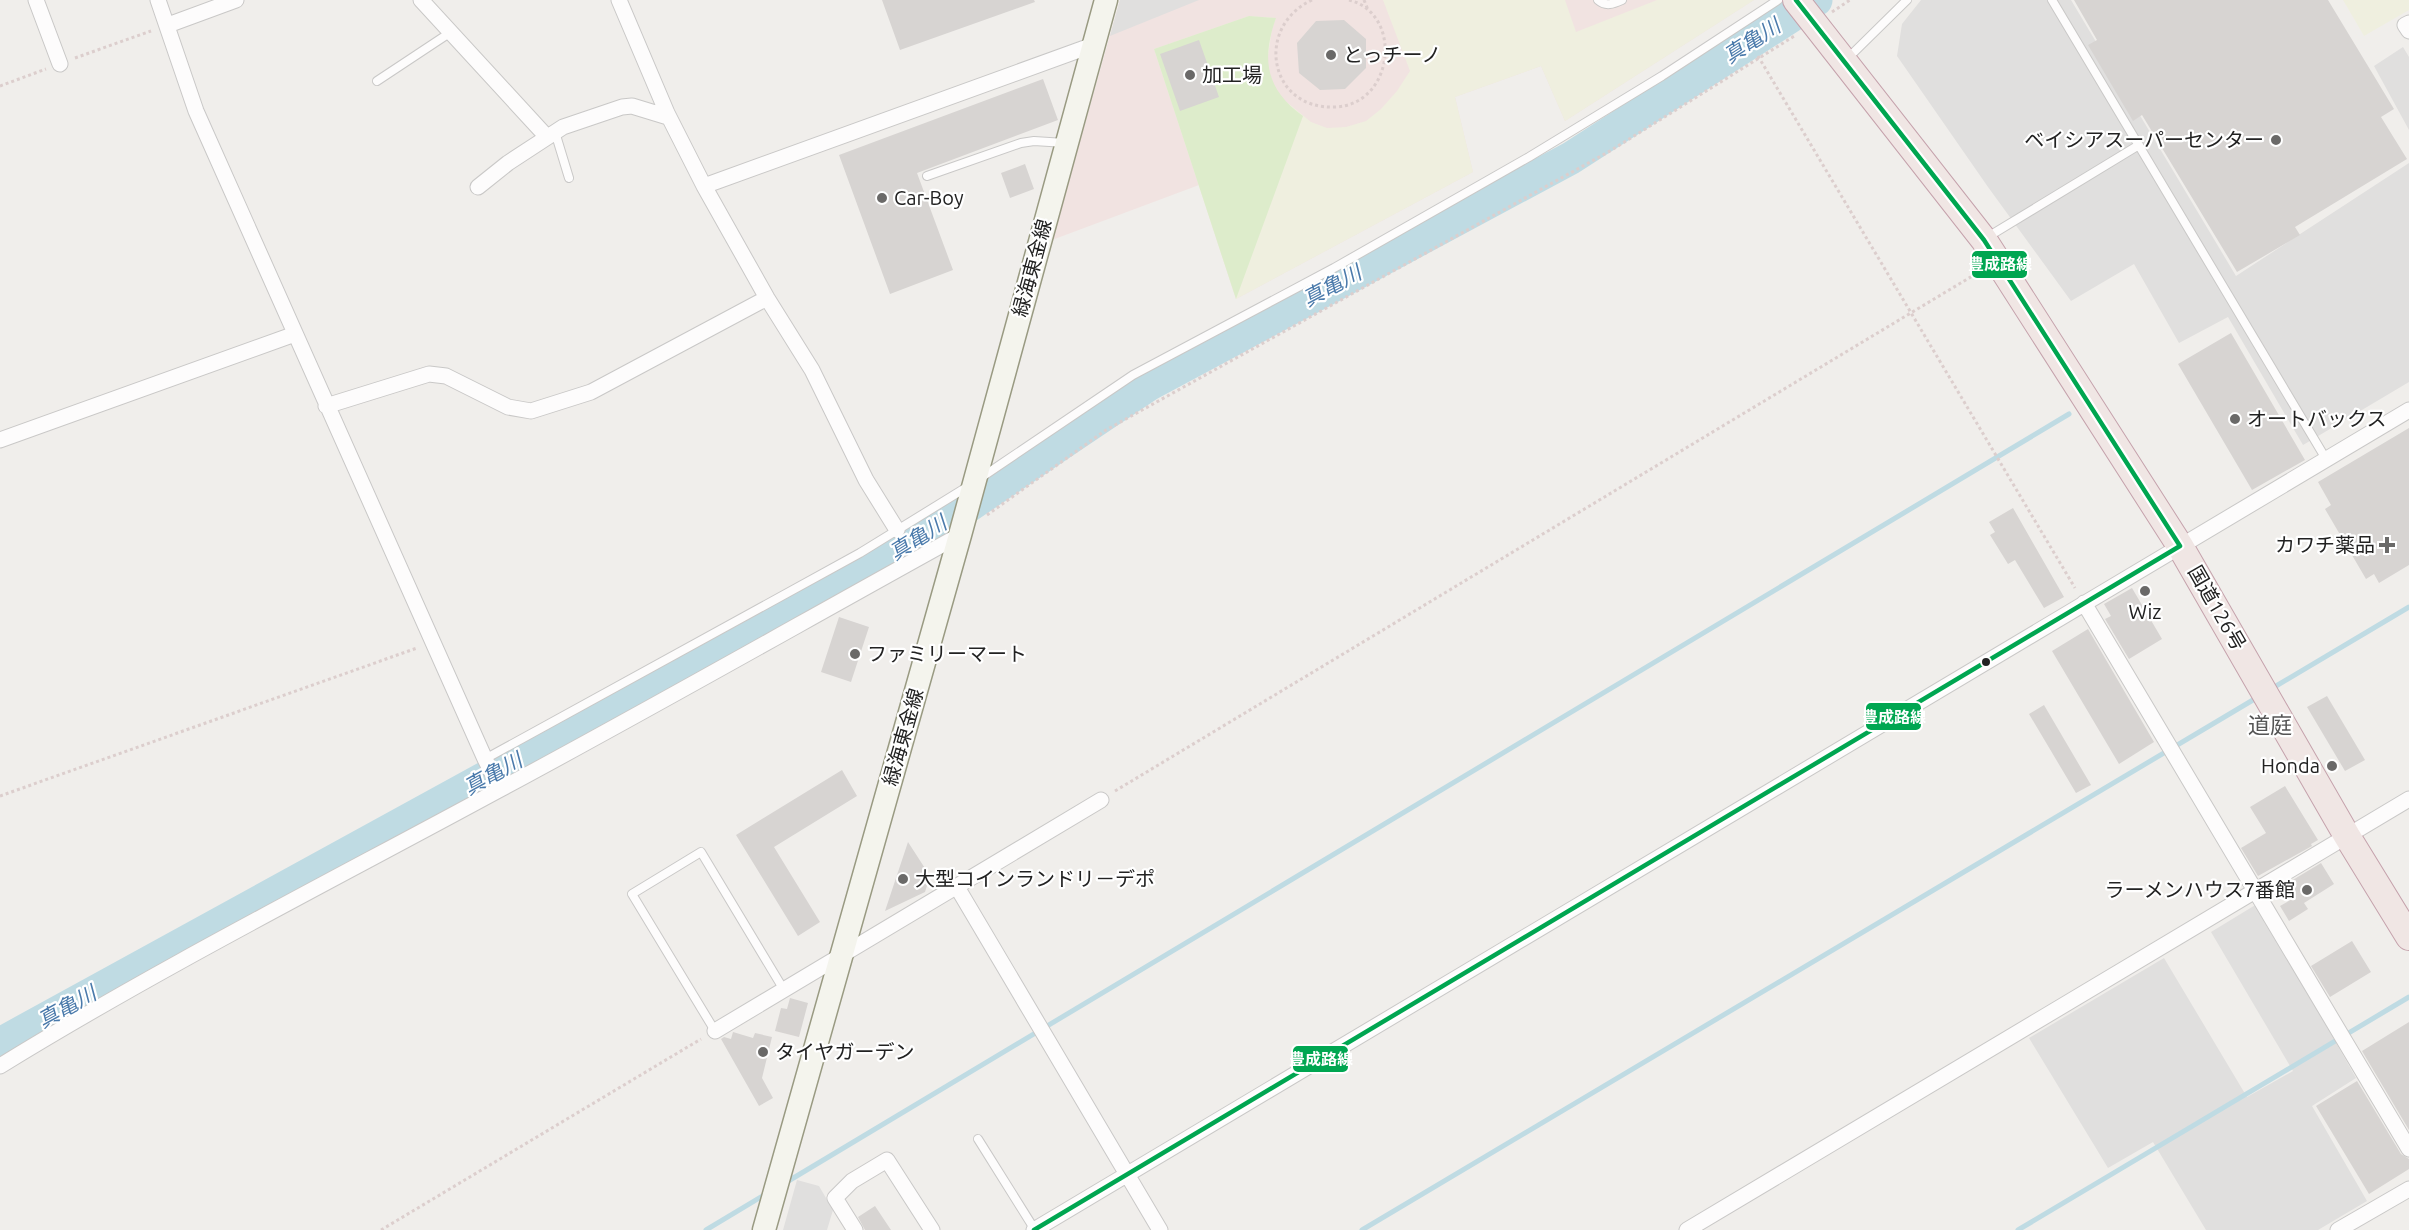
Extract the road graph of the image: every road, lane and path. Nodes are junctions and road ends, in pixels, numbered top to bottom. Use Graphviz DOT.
graph roads {
  1 [pos="36,0"];
  2 [pos="158,0"];
  3 [pos="236,0"];
  4 [pos="422,0"];
  5 [pos="620,0"];
  6 [pos="1106,0"];
  7 [pos="1312,0"];
  8 [pos="1349,0"];
  9 [pos="1364,0"];
  10 [pos="1598,0"];
  11 [pos="1622,0"];
  12 [pos="1778,0"];
  13 [pos="1796,0"];
  14 [pos="1907,0"];
  15 [pos="2052,0"];
  16 [pos="1368,11"];
  17 [pos="2409,23"];
  18 [pos="1814,24"];
  19 [pos="168,25"];
  20 [pos="451,32"];
  21 [pos="2409,32"];
  22 [pos="1093,45"];
  23 [pos="1758,56"];
  24 [pos="1845,61"];
  25 [pos="60,64"];
  26 [pos="377,81"];
  27 [pos="0,86"];
  28 [pos="668,117"];
  29 [pos="551,135"];
  30 [pos="1066,143"];
  31 [pos="2139,145"];
  32 [pos="927,176"];
  33 [pos="568,178"];
  34 [pos="705,186"];
  35 [pos="478,187"];
  36 [pos="1991,250"];
  37 [pos="767,298"];
  38 [pos="1912,313"];
  39 [pos="295,334"];
  40 [pos="326,405"];
  41 [pos="2409,410"];
  42 [pos="0,440"];
  43 [pos="2326,459"];
  44 [pos="974,482"];
  45 [pos="987,515"];
  46 [pos="897,530"];
  47 [pos="960,535"];
  48 [pos="2180,546"];
  49 [pos="2084,603"];
  50 [pos="432,642"];
  51 [pos="484,759"];
  52 [pos="500,789"];
  53 [pos="0,796"];
  54 [pos="2409,799"];
  55 [pos="1101,800"];
  56 [pos="2347,836"];
  57 [pos="957,886"];
  58 [pos="2257,890"];
  59 [pos="2409,937"];
  60 [pos="842,955"];
  61 [pos="784,990"];
  62 [pos="715,1031"];
  63 [pos="0,1066"];
  64 [pos="978,1139"];
  65 [pos="2409,1149"];
  66 [pos="1127,1174"];
  67 [pos="2409,1189"];
  68 [pos="381,1230"];
  69 [pos="764,1230"];
  70 [pos="855,1230"];
  71 [pos="932,1230"];
  72 [pos="1034,1230"];
  73 [pos="1160,1230"];
  74 [pos="1687,1230"];
  75 [pos="2338,1230"];
  1 -- 25 [label="street"];
  2 -- 19 [label="street"];
  3 -- 19 [label="street"];
  4 -- 20 [label="street"];
  5 -- 28 [label="street"];
  6 -- 22 [label="main road, 緑海東金線"];
  7 -- 16 [label="path"];
  8 -- 16 [label="path"];
  9 -- 16 [label="path"];
  10 -- 11 [label="lane"];
  12 -- 44 [label="lane"];
  13 -- 18 [label="highway, 国道126号"];
  14 -- 24 [label="lane"];
  15 -- 31 [label="lane"];
  17 -- 21 [label="street"];
  18 -- 23 [label="path"];
  18 -- 24 [label="highway, 国道126号"];
  19 -- 25 [label="path"];
  19 -- 39 [label="street"];
  20 -- 26 [label="lane"];
  20 -- 29 [label="street"];
  22 -- 30 [label="main road, 緑海東金線"];
  22 -- 34 [label="street"];
  23 -- 38 [label="path"];
  23 -- 45 [label="path"];
  24 -- 36 [label="highway, 国道126号"];
  25 -- 27 [label="path"];
  28 -- 29 [label="street"];
  28 -- 34 [label="street"];
  29 -- 33 [label="lane"];
  29 -- 35 [label="street"];
  30 -- 32 [label="lane"];
  30 -- 44 [label="main road, 緑海東金線"];
  31 -- 36 [label="lane"];
  31 -- 43 [label="lane"];
  34 -- 37 [label="street"];
  36 -- 38 [label="path"];
  36 -- 48 [label="highway, 国道126号"];
  37 -- 40 [label="street"];
  37 -- 46 [label="street"];
  38 -- 49 [label="path"];
  38 -- 55 [label="path"];
  39 -- 40 [label="street"];
  39 -- 42 [label="street"];
  40 -- 50 [label="street"];
  41 -- 43 [label="street"];
  43 -- 48 [label="street"];
  44 -- 46 [label="lane"];
  44 -- 47 [label="main road, 緑海東金線"];
  46 -- 51 [label="lane"];
  47 -- 52 [label="street"];
  47 -- 60 [label="main road, 緑海東金線"];
  48 -- 49 [label="street"];
  48 -- 56 [label="highway, 国道126号"];
  49 -- 58 [label="street"];
  49 -- 66 [label="street"];
  50 -- 51 [label="street"];
  50 -- 53 [label="path"];
  51 -- 52 [label="street"];
  52 -- 63 [label="street"];
  54 -- 56 [label="street"];
  55 -- 57 [label="street"];
  56 -- 58 [label="street"];
  56 -- 59 [label="highway, 国道126号"];
  57 -- 60 [label="street"];
  57 -- 66 [label="street"];
  58 -- 65 [label="street"];
  58 -- 74 [label="street"];
  60 -- 61 [label="street"];
  60 -- 69 [label="main road, 緑海東金線"];
  61 -- 62 [label="street"];
  61 -- 62 [label="lane"];
  62 -- 68 [label="path"];
  64 -- 72 [label="lane"];
  66 -- 72 [label="street"];
  66 -- 73 [label="street"];
  67 -- 75 [label="street"];
  70 -- 71 [label="street"];
}
